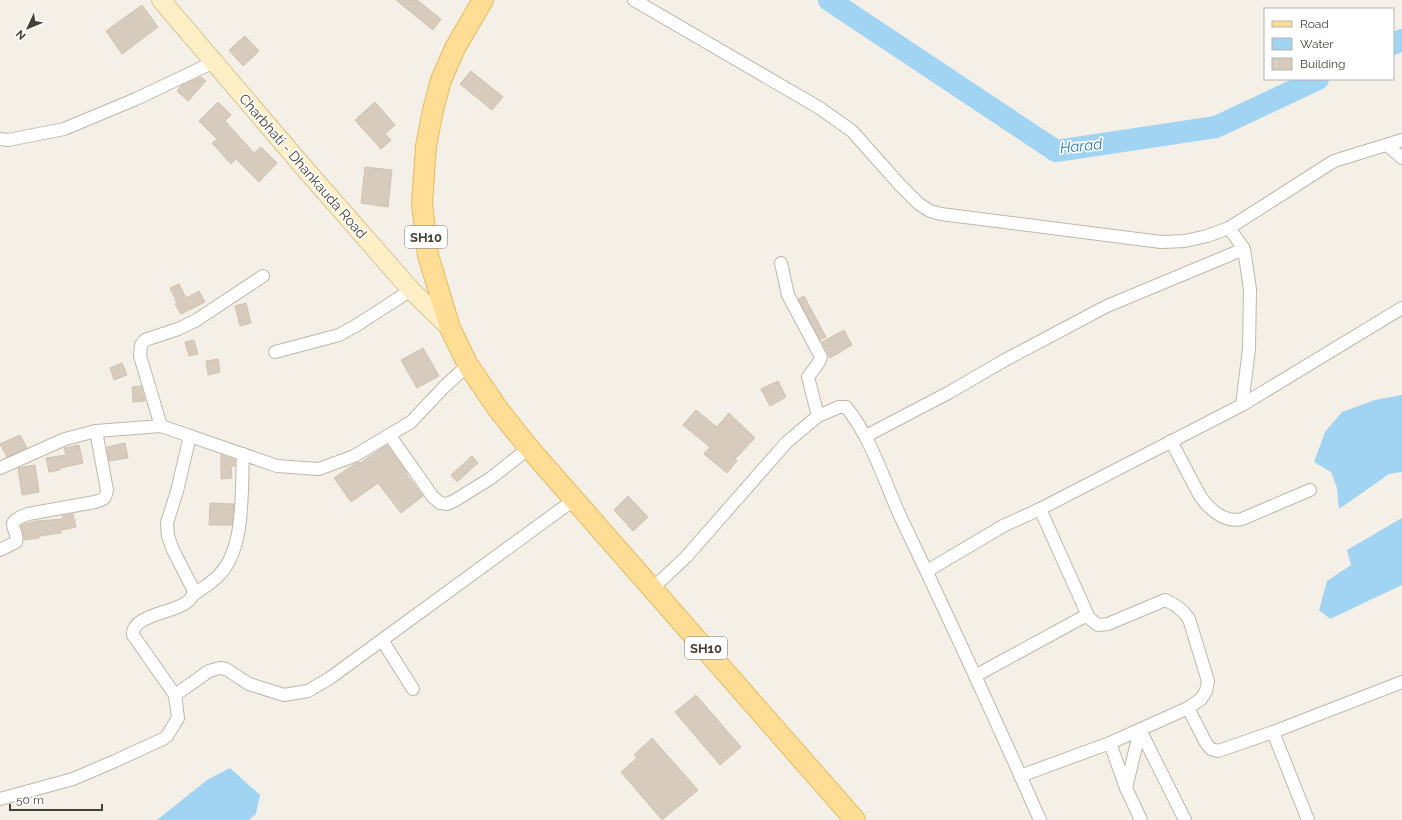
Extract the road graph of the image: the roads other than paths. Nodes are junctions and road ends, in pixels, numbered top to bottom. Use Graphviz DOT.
graph roads {
  1 [pos="161,0"];
  2 [pos="483,0"];
  3 [pos="634,0"];
  4 [pos="214,62"];
  5 [pos="0,138"];
  6 [pos="1402,140"];
  7 [pos="1387,145"];
  8 [pos="1402,158"];
  9 [pos="1229,228"];
  10 [pos="1244,249"];
  11 [pos="782,263"];
  12 [pos="263,276"];
  13 [pos="411,290"];
  14 [pos="1402,308"];
  15 [pos="450,328"];
  16 [pos="275,352"];
  17 [pos="468,365"];
  18 [pos="1242,405"];
  19 [pos="818,416"];
  20 [pos="161,426"];
  21 [pos="96,431"];
  22 [pos="190,436"];
  23 [pos="390,436"];
  24 [pos="866,436"];
  25 [pos="1171,441"];
  26 [pos="532,452"];
  27 [pos="243,454"];
  28 [pos="0,468"];
  29 [pos="1310,490"];
  30 [pos="575,499"];
  31 [pos="1040,509"];
  32 [pos="0,550"];
  33 [pos="927,571"];
  34 [pos="653,588"];
  35 [pos="193,595"];
  36 [pos="1087,615"];
  37 [pos="382,640"];
  38 [pos="975,676"];
  39 [pos="1402,682"];
  40 [pos="413,689"];
  41 [pos="175,695"];
  42 [pos="1188,708"];
  43 [pos="1140,730"];
  44 [pos="1273,732"];
  45 [pos="1110,742"];
  46 [pos="1020,776"];
  47 [pos="1126,788"];
  48 [pos="0,799"];
  49 [pos="855,820"];
  50 [pos="1040,820"];
  51 [pos="1141,820"];
  52 [pos="1185,820"];
  53 [pos="1308,820"];
  1 -- 4 [label="street, Charbhati - Dhankauda Road"];
  2 -- 15 [label="main road, SH10"];
  3 -- 9 [label="street"];
  4 -- 5 [label="street"];
  4 -- 13 [label="street, Charbhati - Dhankauda Road"];
  6 -- 7 [label="street"];
  7 -- 8 [label="street"];
  7 -- 9 [label="street"];
  9 -- 10 [label="street"];
  10 -- 18 [label="street"];
  10 -- 24 [label="street"];
  11 -- 19 [label="street"];
  12 -- 20 [label="street"];
  13 -- 15 [label="street, Charbhati - Dhankauda Road"];
  13 -- 16 [label="street"];
  14 -- 18 [label="street"];
  15 -- 17 [label="main road, SH10"];
  17 -- 23 [label="street"];
  17 -- 26 [label="main road, SH10"];
  18 -- 25 [label="street"];
  19 -- 24 [label="street"];
  19 -- 34 [label="street"];
  20 -- 21 [label="street"];
  20 -- 22 [label="street"];
  21 -- 28 [label="street"];
  21 -- 32 [label="street"];
  22 -- 27 [label="street"];
  22 -- 35 [label="street"];
  23 -- 26 [label="street"];
  23 -- 27 [label="street"];
  24 -- 33 [label="street"];
  25 -- 29 [label="street"];
  25 -- 31 [label="street"];
  26 -- 30 [label="main road, SH10"];
  27 -- 35 [label="street"];
  30 -- 34 [label="main road, SH10"];
  30 -- 37 [label="street"];
  31 -- 33 [label="street"];
  31 -- 36 [label="street"];
  33 -- 38 [label="street"];
  34 -- 49 [label="main road, SH10"];
  35 -- 41 [label="street"];
  36 -- 38 [label="street"];
  36 -- 42 [label="street"];
  37 -- 40 [label="street"];
  37 -- 41 [label="street"];
  38 -- 46 [label="street"];
  39 -- 44 [label="street"];
  41 -- 48 [label="street"];
  42 -- 43 [label="street"];
  42 -- 44 [label="street"];
  43 -- 45 [label="street"];
  43 -- 47 [label="street"];
  43 -- 52 [label="street"];
  44 -- 53 [label="street"];
  45 -- 46 [label="street"];
  45 -- 47 [label="street"];
  46 -- 50 [label="street"];
  47 -- 51 [label="street"];
}
